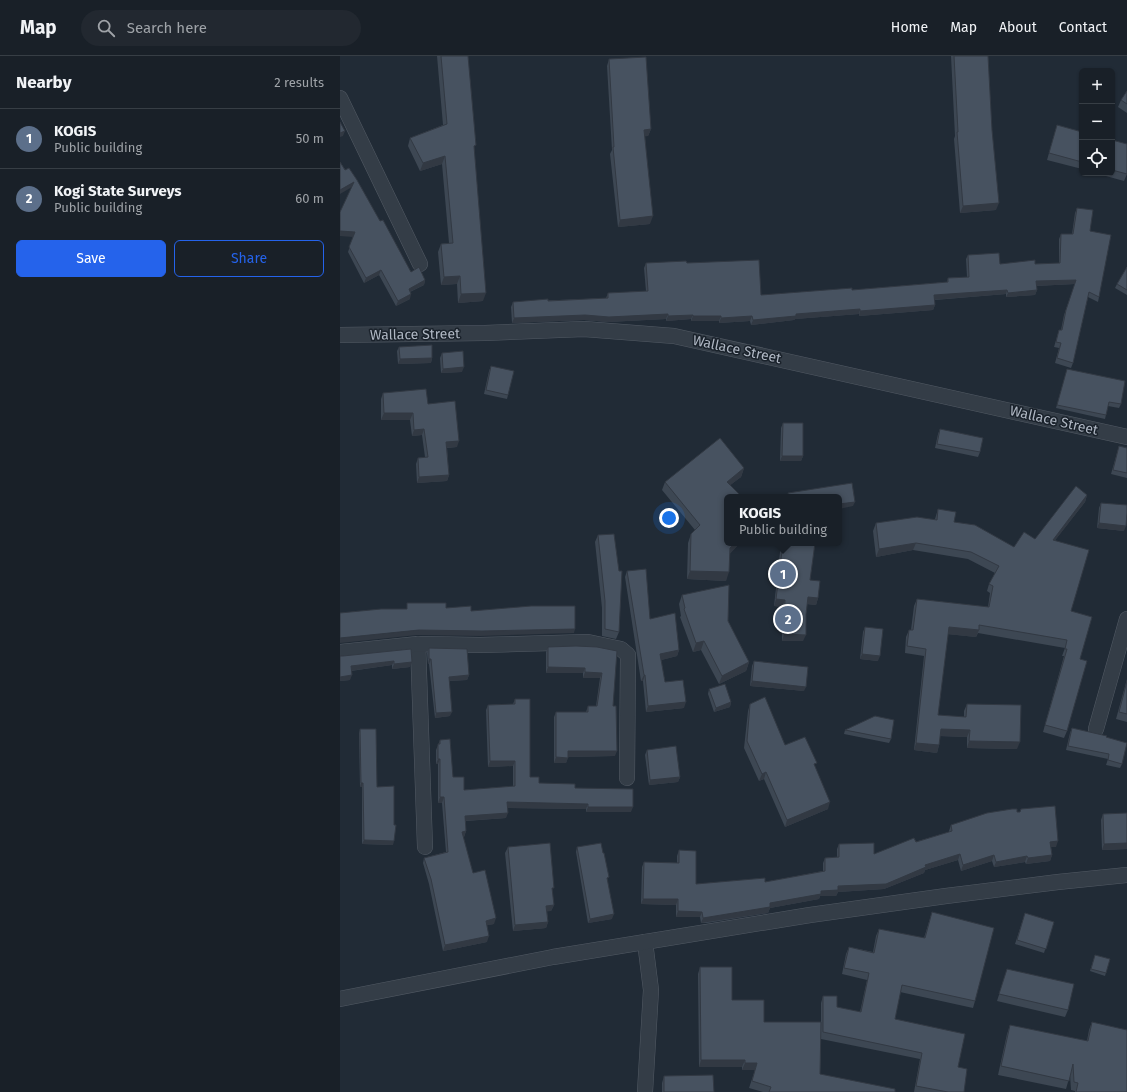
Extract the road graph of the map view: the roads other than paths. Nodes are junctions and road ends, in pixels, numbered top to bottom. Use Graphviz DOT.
graph roads {
  1 [pos="340,98"];
  2 [pos="420,264"];
  3 [pos="340,335"];
  4 [pos="1127,437"];
  5 [pos="1127,619"];
  6 [pos="418,644"];
  7 [pos="340,652"];
  8 [pos="1096,729"];
  9 [pos="627,778"];
  10 [pos="425,847"];
  11 [pos="1127,875"];
  12 [pos="645,942"];
  13 [pos="340,999"];
  14 [pos="645,1092"];
  1 -- 2 [label="street"];
  3 -- 4 [label="street, Wallace Street"];
  5 -- 8 [label="street"];
  6 -- 7 [label="street"];
  6 -- 9 [label="street"];
  6 -- 10 [label="street"];
  11 -- 12 [label="street"];
  12 -- 13 [label="street"];
  12 -- 14 [label="street"];
}
